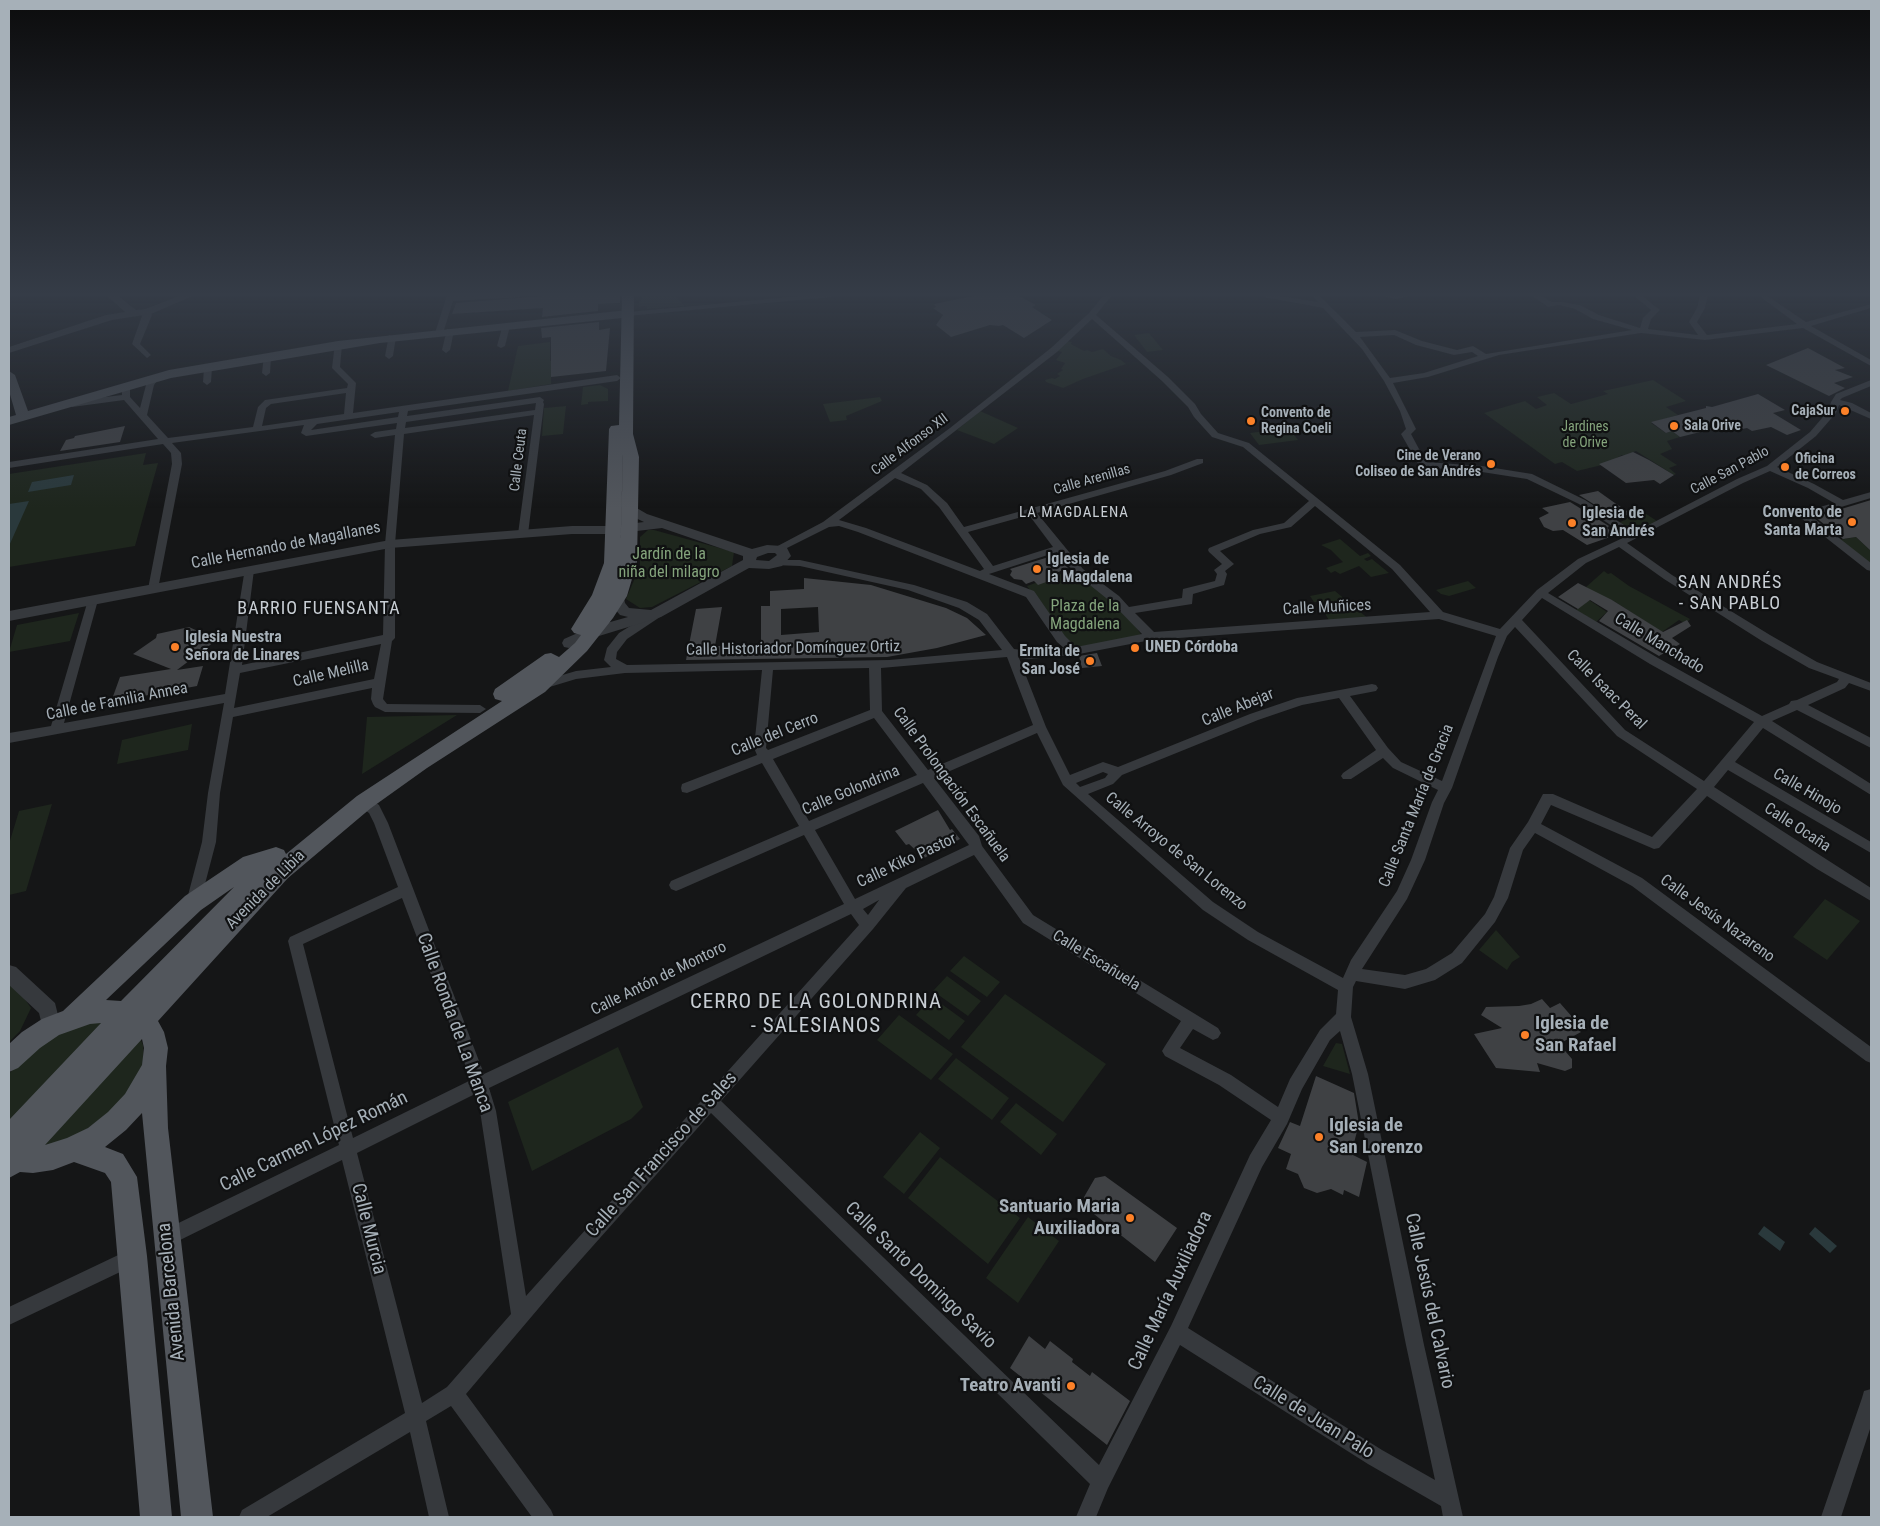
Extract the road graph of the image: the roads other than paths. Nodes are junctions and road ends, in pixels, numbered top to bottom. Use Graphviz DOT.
graph roads {
  1 [pos="218,366"];
  2 [pos="266,366"];
  3 [pos="336,366"];
  4 [pos="618,366"];
  5 [pos="624,366"];
  6 [pos="1034,366"];
  7 [pos="1153,366"];
  8 [pos="1377,366"];
  9 [pos="1454,366"];
  10 [pos="208,368"];
  11 [pos="266,372"];
  12 [pos="9,376"];
  13 [pos="155,378"];
  14 [pos="617,378"];
  15 [pos="1388,381"];
  16 [pos="207,382"];
  17 [pos="1871,383"];
  18 [pos="540,389"];
  19 [pos="351,390"];
  20 [pos="126,392"];
  21 [pos="540,400"];
  22 [pos="1834,402"];
  23 [pos="404,408"];
  24 [pos="539,412"];
  25 [pos="143,414"];
  26 [pos="348,416"];
  27 [pos="1871,416"];
  28 [pos="23,417"];
  29 [pos="402,420"];
  30 [pos="9,421"];
  31 [pos="315,421"];
  32 [pos="257,429"];
  33 [pos="400,432"];
  34 [pos="375,435"];
  35 [pos="198,438"];
  36 [pos="166,440"];
  37 [pos="176,453"];
  38 [pos="1200,461"];
  39 [pos="9,465"];
  40 [pos="1770,468"];
  41 [pos="895,474"];
  42 [pos="1871,495"];
  43 [pos="1312,499"];
  44 [pos="1843,504"];
  45 [pos="1031,511"];
  46 [pos="623,513"];
  47 [pos="662,524"];
  48 [pos="826,524"];
  49 [pos="631,528"];
  50 [pos="961,531"];
  51 [pos="523,534"];
  52 [pos="1634,536"];
  53 [pos="1620,542"];
  54 [pos="390,544"];
  55 [pos="1059,548"];
  56 [pos="780,556"];
  57 [pos="751,558"];
  58 [pos="1871,568"];
  59 [pos="249,570"];
  60 [pos="986,572"];
  61 [pos="153,589"];
  62 [pos="1541,593"];
  63 [pos="618,596"];
  64 [pos="93,600"];
  65 [pos="1127,611"];
  66 [pos="656,614"];
  67 [pos="1439,615"];
  68 [pos="9,616"];
  69 [pos="1519,617"];
  70 [pos="594,632"];
  71 [pos="1502,634"];
  72 [pos="1151,636"];
  73 [pos="389,638"];
  74 [pos="1074,651"];
  75 [pos="1011,653"];
  76 [pos="570,660"];
  77 [pos="876,665"];
  78 [pos="768,666"];
  79 [pos="625,669"];
  80 [pos="235,670"];
  81 [pos="539,677"];
  82 [pos="1846,678"];
  83 [pos="379,682"];
  84 [pos="1871,686"];
  85 [pos="1372,688"];
  86 [pos="1342,694"];
  87 [pos="230,697"];
  88 [pos="1794,704"];
  89 [pos="480,709"];
  90 [pos="876,712"];
  91 [pos="227,714"];
  92 [pos="1762,720"];
  93 [pos="1040,727"];
  94 [pos="56,730"];
  95 [pos="9,738"];
  96 [pos="1871,743"];
  97 [pos="1384,750"];
  98 [pos="765,757"];
  99 [pos="1726,763"];
  100 [pos="1118,772"];
  101 [pos="1347,776"];
  102 [pos="926,778"];
  103 [pos="1068,782"];
  104 [pos="687,788"];
  105 [pos="1446,788"];
  106 [pos="1705,789"];
  107 [pos="1871,790"];
  108 [pos="1078,793"];
  109 [pos="364,802"];
  110 [pos="1533,826"];
  111 [pos="808,828"];
  112 [pos="976,848"];
  113 [pos="1871,848"];
  114 [pos="280,855"];
  115 [pos="901,884"];
  116 [pos="676,885"];
  117 [pos="405,890"];
  118 [pos="1009,894"];
  119 [pos="1871,895"];
  120 [pos="193,903"];
  121 [pos="852,906"];
  122 [pos="868,924"];
  123 [pos="9,973"];
  124 [pos="1348,980"];
  125 [pos="134,1016"];
  126 [pos="1342,1017"];
  127 [pos="1191,1020"];
  128 [pos="60,1023"];
  129 [pos="1214,1033"];
  130 [pos="1871,1056"];
  131 [pos="9,1060"];
  132 [pos="154,1066"];
  133 [pos="480,1084"];
  134 [pos="710,1101"];
  135 [pos="1281,1118"];
  136 [pos="74,1149"];
  137 [pos="348,1150"];
  138 [pos="10,1156"];
  139 [pos="166,1238"];
  140 [pos="133,1256"];
  141 [pos="9,1316"];
  142 [pos="520,1316"];
  143 [pos="1178,1332"];
  144 [pos="454,1394"];
  145 [pos="1871,1398"];
  146 [pos="416,1418"];
  147 [pos="1101,1481"];
  148 [pos="1452,1509"];
  149 [pos="156,1517"];
  150 [pos="196,1517"];
  151 [pos="249,1517"];
  152 [pos="439,1517"];
  153 [pos="544,1517"];
  154 [pos="1086,1517"];
  155 [pos="1831,1517"];
  1 -- 10 [label="main road"];
  2 -- 11 [label="street"];
  3 -- 19 [label="street"];
  4 -- 14 [label="main road"];
  5 -- 46 [label="main road"];
  6 -- 41 [label="street, Calle Alfonso XII"];
  7 -- 43 [label="street"];
  8 -- 15 [label="street"];
  9 -- 15 [label="street"];
  10 -- 13 [label="main road"];
  10 -- 16 [label="street"];
  12 -- 28 [label="main road"];
  13 -- 20 [label="main road"];
  13 -- 25 [label="street"];
  14 -- 18 [label="street"];
  14 -- 46 [label="main road"];
  15 -- 52 [label="street"];
  17 -- 22 [label="street"];
  18 -- 21 [label="street, Calle Ceuta"];
  18 -- 23 [label="street"];
  19 -- 26 [label="street"];
  19 -- 32 [label="street"];
  20 -- 25 [label="street"];
  20 -- 28 [label="main road"];
  21 -- 24 [label="street, Calle Ceuta"];
  21 -- 29 [label="street"];
  22 -- 27 [label="street"];
  22 -- 40 [label="street, Calle San Pablo"];
  23 -- 26 [label="street"];
  23 -- 29 [label="street, Calle Melilla"];
  24 -- 33 [label="street"];
  24 -- 51 [label="street, Calle Ceuta"];
  25 -- 36 [label="street"];
  26 -- 31 [label="street"];
  28 -- 30 [label="main road"];
  29 -- 31 [label="street"];
  29 -- 33 [label="street, Calle Melilla"];
  31 -- 32 [label="street"];
  32 -- 35 [label="street"];
  33 -- 34 [label="street"];
  33 -- 54 [label="street, Calle Melilla"];
  35 -- 36 [label="street"];
  35 -- 37 [label="street"];
  36 -- 37 [label="street"];
  36 -- 39 [label="street"];
  37 -- 61 [label="street"];
  38 -- 45 [label="street, Calle Arenillas"];
  40 -- 44 [label="street"];
  40 -- 52 [label="street, Calle San Pablo"];
  41 -- 48 [label="street, Calle Alfonso XII"];
  41 -- 50 [label="street"];
  42 -- 44 [label="street"];
  43 -- 65 [label="street"];
  43 -- 67 [label="street"];
  44 -- 58 [label="street"];
  45 -- 50 [label="street, Calle Arenillas"];
  45 -- 55 [label="street"];
  46 -- 47 [label="street"];
  46 -- 49 [label="main road"];
  46 -- 51 [label="street, Calle Hernando de Magallanes"];
  46 -- 76 [label="main road"];
  47 -- 49 [label="street"];
  47 -- 57 [label="street"];
  48 -- 56 [label="street, Calle Alfonso XII"];
  48 -- 60 [label="street"];
  49 -- 63 [label="main road"];
  50 -- 60 [label="street"];
  51 -- 54 [label="street, Calle Hernando de Magallanes"];
  52 -- 53 [label="street, Calle San Pablo"];
  53 -- 62 [label="street, Calle San Pablo"];
  53 -- 82 [label="street"];
  54 -- 59 [label="street, Calle Hernando de Magallanes"];
  54 -- 73 [label="street, Calle Melilla"];
  55 -- 60 [label="street"];
  55 -- 65 [label="street"];
  56 -- 57 [label="street"];
  56 -- 75 [label="street, Calle Arroyo de San Lorenzo"];
  57 -- 66 [label="street"];
  59 -- 61 [label="street, Calle Hernando de Magallanes"];
  59 -- 80 [label="street"];
  60 -- 74 [label="street"];
  61 -- 64 [label="street, Calle Hernando de Magallanes"];
  62 -- 69 [label="street, Calle San Pablo"];
  62 -- 92 [label="street, Calle Manchado"];
  63 -- 66 [label="street"];
  63 -- 70 [label="main road"];
  64 -- 68 [label="street, Calle Hernando de Magallanes"];
  64 -- 94 [label="street"];
  65 -- 72 [label="street"];
  66 -- 70 [label="street"];
  66 -- 79 [label="street"];
  67 -- 71 [label="street, Calle Muñices"];
  67 -- 72 [label="street, Calle Muñices"];
  69 -- 71 [label="street, Calle San Pablo"];
  69 -- 106 [label="street, Calle Isaac Peral"];
  70 -- 76 [label="main road"];
  71 -- 105 [label="street, Calle Santa María de Gracia"];
  72 -- 74 [label="street"];
  73 -- 80 [label="street"];
  73 -- 83 [label="street, Calle Melilla"];
  74 -- 75 [label="street"];
  75 -- 77 [label="street, Calle Historiador Domínguez Ortiz"];
  75 -- 93 [label="street, Calle Arroyo de San Lorenzo"];
  76 -- 79 [label="street, Calle Historiador Domínguez Ortiz"];
  76 -- 81 [label="main road, Avenida de Libia"];
  77 -- 78 [label="street, Calle Historiador Domínguez Ortiz"];
  77 -- 90 [label="street, Calle Prolongación Escañuela"];
  78 -- 79 [label="street, Calle Historiador Domínguez Ortiz"];
  78 -- 98 [label="street"];
  80 -- 87 [label="street"];
  81 -- 89 [label="main road, Avenida de Libia"];
  81 -- 109 [label="main road, Avenida de Libia"];
  82 -- 84 [label="street"];
  82 -- 88 [label="street"];
  83 -- 89 [label="street"];
  83 -- 91 [label="street, Calle Melilla"];
  85 -- 86 [label="street, Calle Abejar"];
  86 -- 97 [label="street"];
  86 -- 100 [label="street, Calle Abejar"];
  87 -- 91 [label="street"];
  87 -- 94 [label="street, Calle de Familia Annea"];
  88 -- 92 [label="street"];
  88 -- 96 [label="street"];
  89 -- 114 [label="main road, Avenida de Libia"];
  90 -- 98 [label="street, Calle del Cerro"];
  90 -- 102 [label="street, Calle Prolongación Escañuela"];
  91 -- 120 [label="street"];
  92 -- 99 [label="street"];
  92 -- 107 [label="street, Calle Manchado"];
  93 -- 102 [label="street, Calle Golondrina"];
  93 -- 103 [label="street, Calle Arroyo de San Lorenzo"];
  94 -- 95 [label="street, Calle de Familia Annea"];
  97 -- 101 [label="street"];
  97 -- 105 [label="street"];
  98 -- 104 [label="street, Calle del Cerro"];
  98 -- 111 [label="street"];
  99 -- 106 [label="street"];
  99 -- 113 [label="street, Calle Hinojo"];
  100 -- 103 [label="street, Calle Abejar"];
  100 -- 108 [label="street, Calle Abejar"];
  102 -- 111 [label="street, Calle Golondrina"];
  102 -- 112 [label="street, Calle Prolongación Escañuela"];
  103 -- 108 [label="street, Calle Arroyo de San Lorenzo"];
  105 -- 124 [label="street, Calle Santa María de Gracia"];
  106 -- 110 [label="street"];
  106 -- 119 [label="street, Calle Ocaña"];
  108 -- 124 [label="street, Calle Arroyo de San Lorenzo"];
  109 -- 117 [label="street, Calle Ronda de La Manca"];
  109 -- 125 [label="main road, Avenida de Libia"];
  110 -- 124 [label="street"];
  110 -- 130 [label="street, Calle Jesús Nazareno"];
  111 -- 116 [label="street, Calle Golondrina"];
  111 -- 121 [label="street"];
  112 -- 115 [label="street, Calle Kiko Pastor"];
  112 -- 118 [label="street, Calle Prolongación Escañuela"];
  114 -- 120 [label="main road, Avenida de Libia"];
  114 -- 125 [label="main road, Avenida de Libia"];
  115 -- 121 [label="street, Calle Kiko Pastor"];
  115 -- 122 [label="street, Calle San Francisco de Sales"];
  117 -- 133 [label="street, Calle Ronda de La Manca"];
  117 -- 137 [label="street, Calle Murcia"];
  118 -- 127 [label="street, Calle Escañuela"];
  120 -- 128 [label="main road, Avenida de Libia"];
  121 -- 122 [label="street"];
  121 -- 133 [label="street, Calle Antón de Montoro"];
  122 -- 134 [label="street, Calle San Francisco de Sales"];
  123 -- 128 [label="street"];
  124 -- 126 [label="street"];
  125 -- 128 [label="main road"];
  125 -- 132 [label="main road, Avenida Barcelona"];
  125 -- 138 [label="main road, Avenida de Libia"];
  126 -- 135 [label="street, Calle María Auxiliadora"];
  126 -- 148 [label="street, Calle Jesús del Calvario"];
  127 -- 129 [label="street, Calle Escañuela"];
  127 -- 135 [label="street"];
  128 -- 131 [label="main road"];
  132 -- 136 [label="main road"];
  132 -- 139 [label="main road, Avenida Barcelona"];
  133 -- 137 [label="street, Calle Carmen López Román"];
  133 -- 142 [label="street, Calle Ronda de La Manca"];
  134 -- 142 [label="street, Calle San Francisco de Sales"];
  134 -- 147 [label="street, Calle Santo Domingo Savio"];
  135 -- 143 [label="street, Calle María Auxiliadora"];
  136 -- 138 [label="main road"];
  136 -- 140 [label="main road, Avenida Barcelona"];
  137 -- 139 [label="street, Calle Carmen López Román"];
  137 -- 146 [label="street, Calle Murcia"];
  139 -- 150 [label="main road, Avenida Barcelona"];
  140 -- 141 [label="street"];
  140 -- 149 [label="main road, Avenida Barcelona"];
  142 -- 144 [label="street, Calle San Francisco de Sales"];
  143 -- 147 [label="street, Calle María Auxiliadora"];
  143 -- 148 [label="street, Calle de Juan Palo"];
  144 -- 146 [label="street, Calle San Francisco de Sales"];
  144 -- 153 [label="street"];
  145 -- 155 [label="street"];
  146 -- 151 [label="street, Calle San Francisco de Sales"];
  146 -- 152 [label="street, Calle Murcia"];
  147 -- 154 [label="street, Calle María Auxiliadora"];
}
